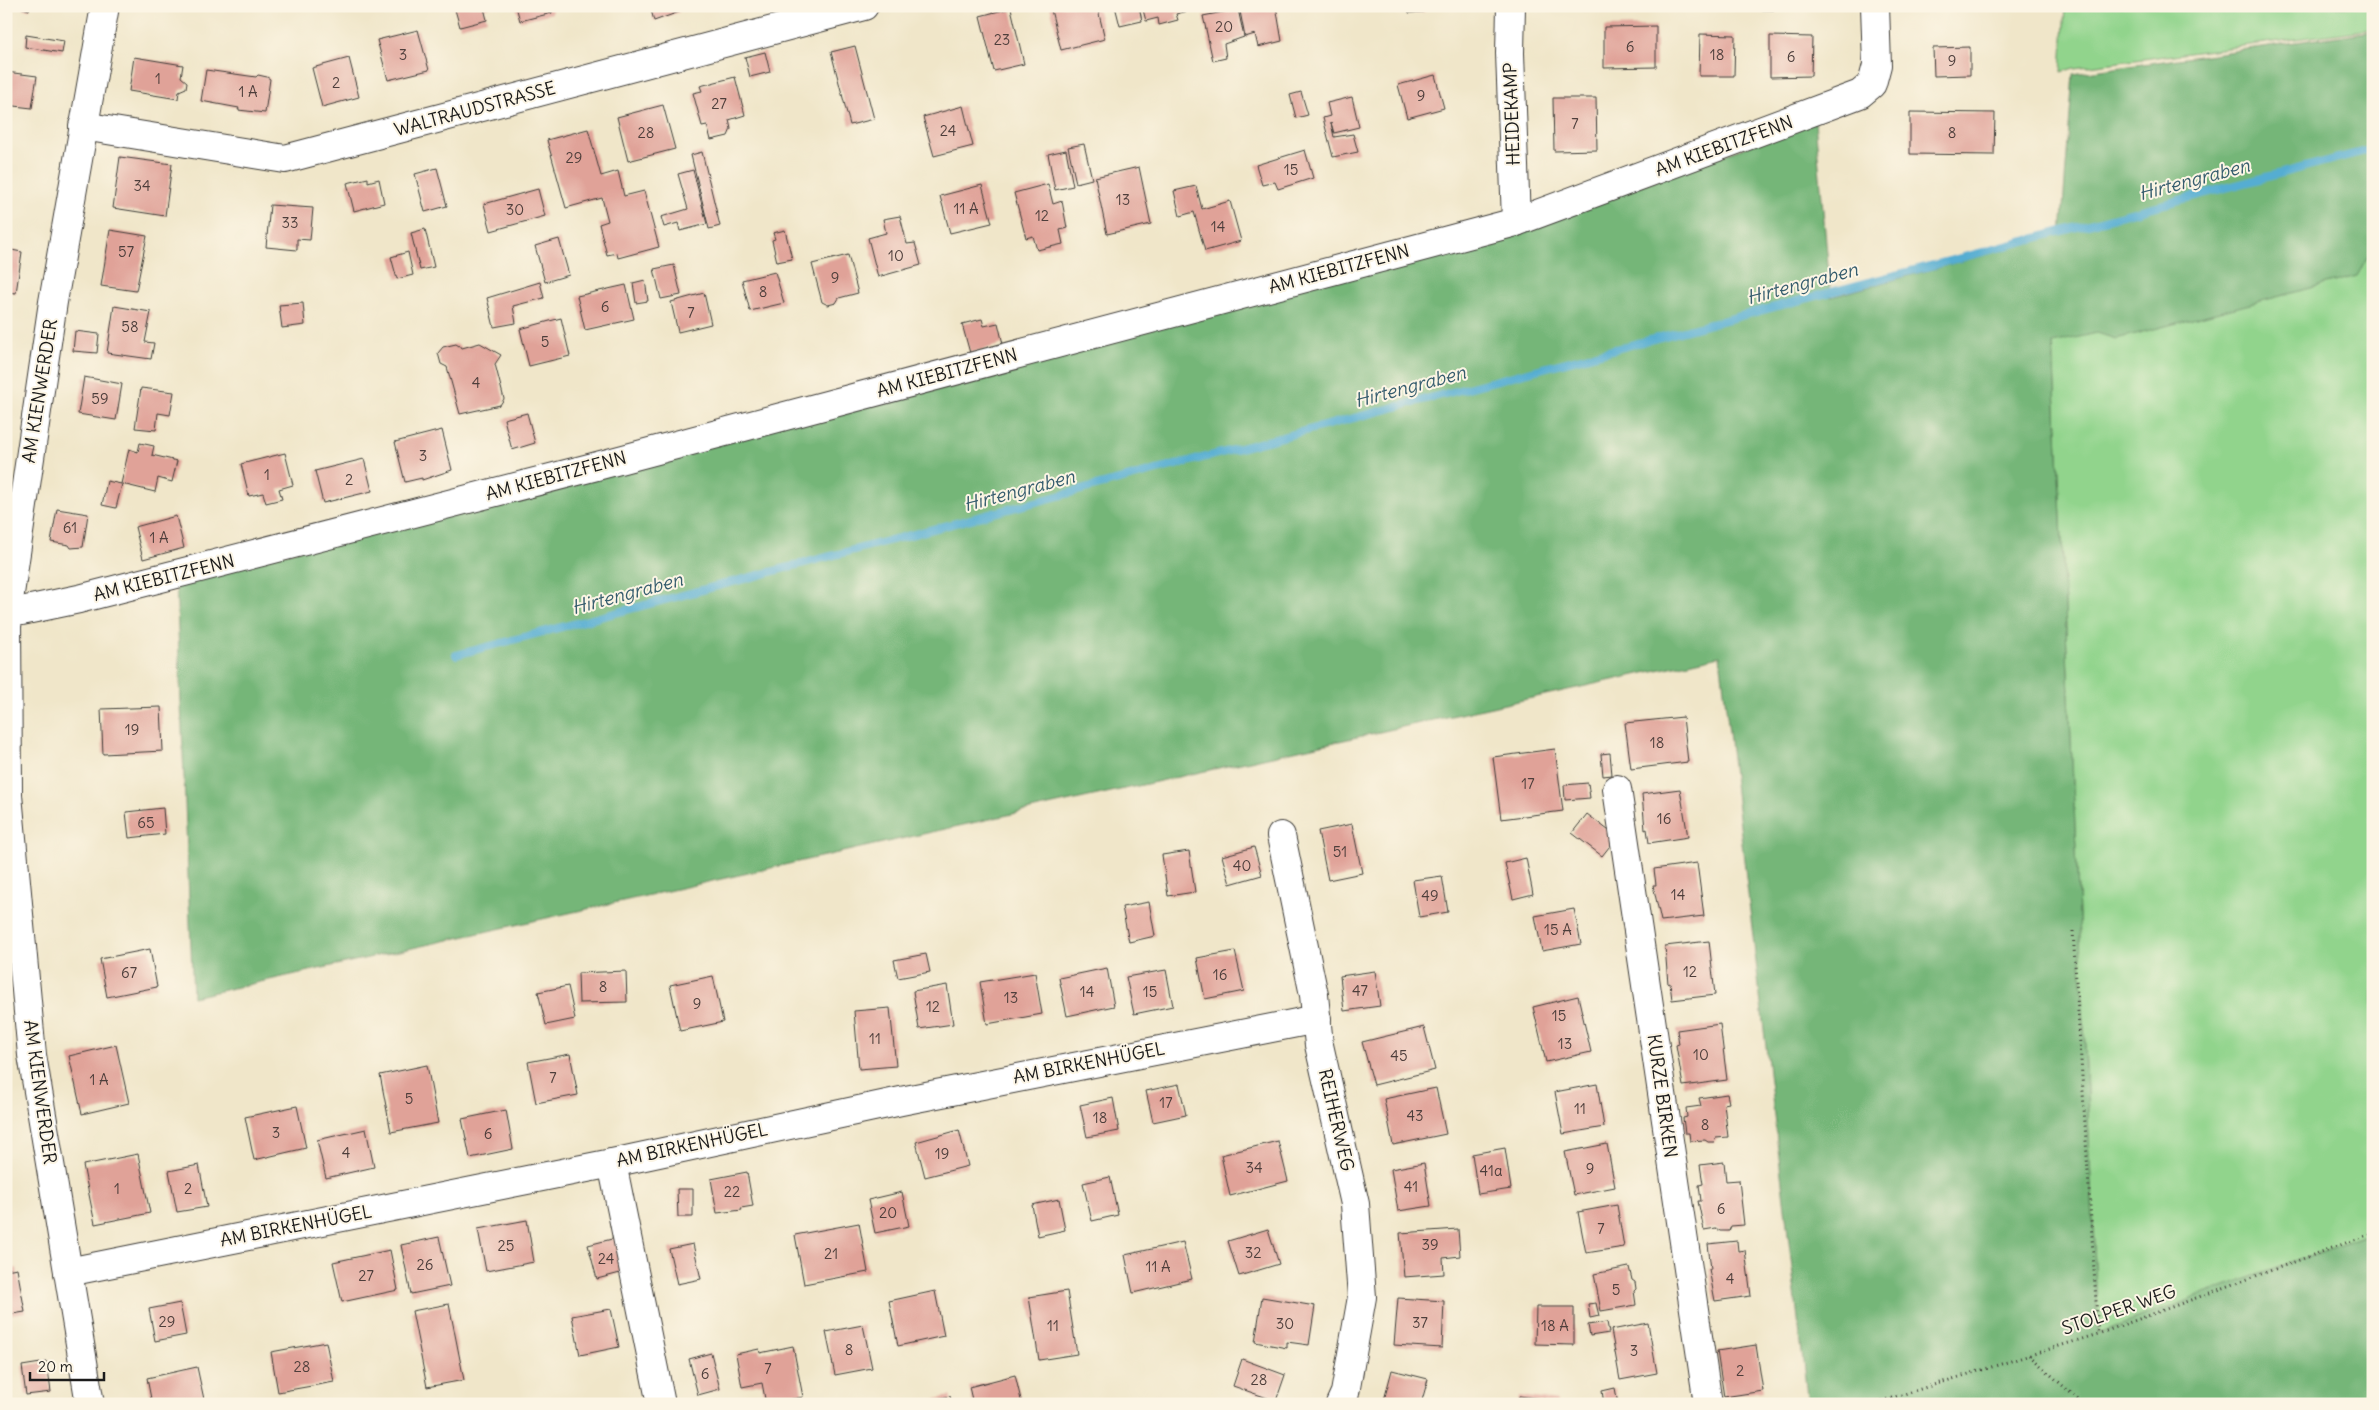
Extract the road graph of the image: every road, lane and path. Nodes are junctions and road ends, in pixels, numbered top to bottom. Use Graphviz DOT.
graph roads {
  1 [pos="105,6"];
  2 [pos="864,6"];
  3 [pos="1511,6"];
  4 [pos="1875,6"];
  5 [pos="83,126"];
  6 [pos="1516,222"];
  7 [pos="7,614"];
  8 [pos="1617,789"];
  9 [pos="1281,836"];
  10 [pos="2073,931"];
  11 [pos="1317,1019"];
  12 [pos="614,1173"];
  13 [pos="2373,1233"];
  14 [pos="68,1272"];
  15 [pos="2098,1334"];
  16 [pos="2029,1354"];
  17 [pos="90,1404"];
  18 [pos="661,1404"];
  19 [pos="1340,1404"];
  20 [pos="1708,1404"];
  21 [pos="1872,1404"];
  22 [pos="2082,1404"];
  1 -- 5 [label="street, AM KIENWERDER"];
  2 -- 5 [label="street, WALTRAUDSTRASSE"];
  3 -- 6 [label="street, HEIDEKAMP"];
  4 -- 6 [label="street, AM KIEBITZFENN"];
  5 -- 7 [label="street, AM KIENWERDER"];
  6 -- 7 [label="street, AM KIEBITZFENN"];
  7 -- 14 [label="street, AM KIENWERDER"];
  8 -- 20 [label="street, KURZE BIRKEN"];
  9 -- 11 [label="street, REIHERWEG"];
  10 -- 15 [label="path"];
  11 -- 12 [label="street, AM BIRKENHÜGEL"];
  11 -- 19 [label="street, REIHERWEG"];
  12 -- 14 [label="street, AM BIRKENHÜGEL"];
  12 -- 18 [label="street"];
  13 -- 15 [label="path, STOLPER WEG"];
  14 -- 17 [label="street, AM KIENWERDER"];
  15 -- 16 [label="path, STOLPER WEG"];
  16 -- 21 [label="path, STOLPER WEG"];
  16 -- 22 [label="path"];
}
